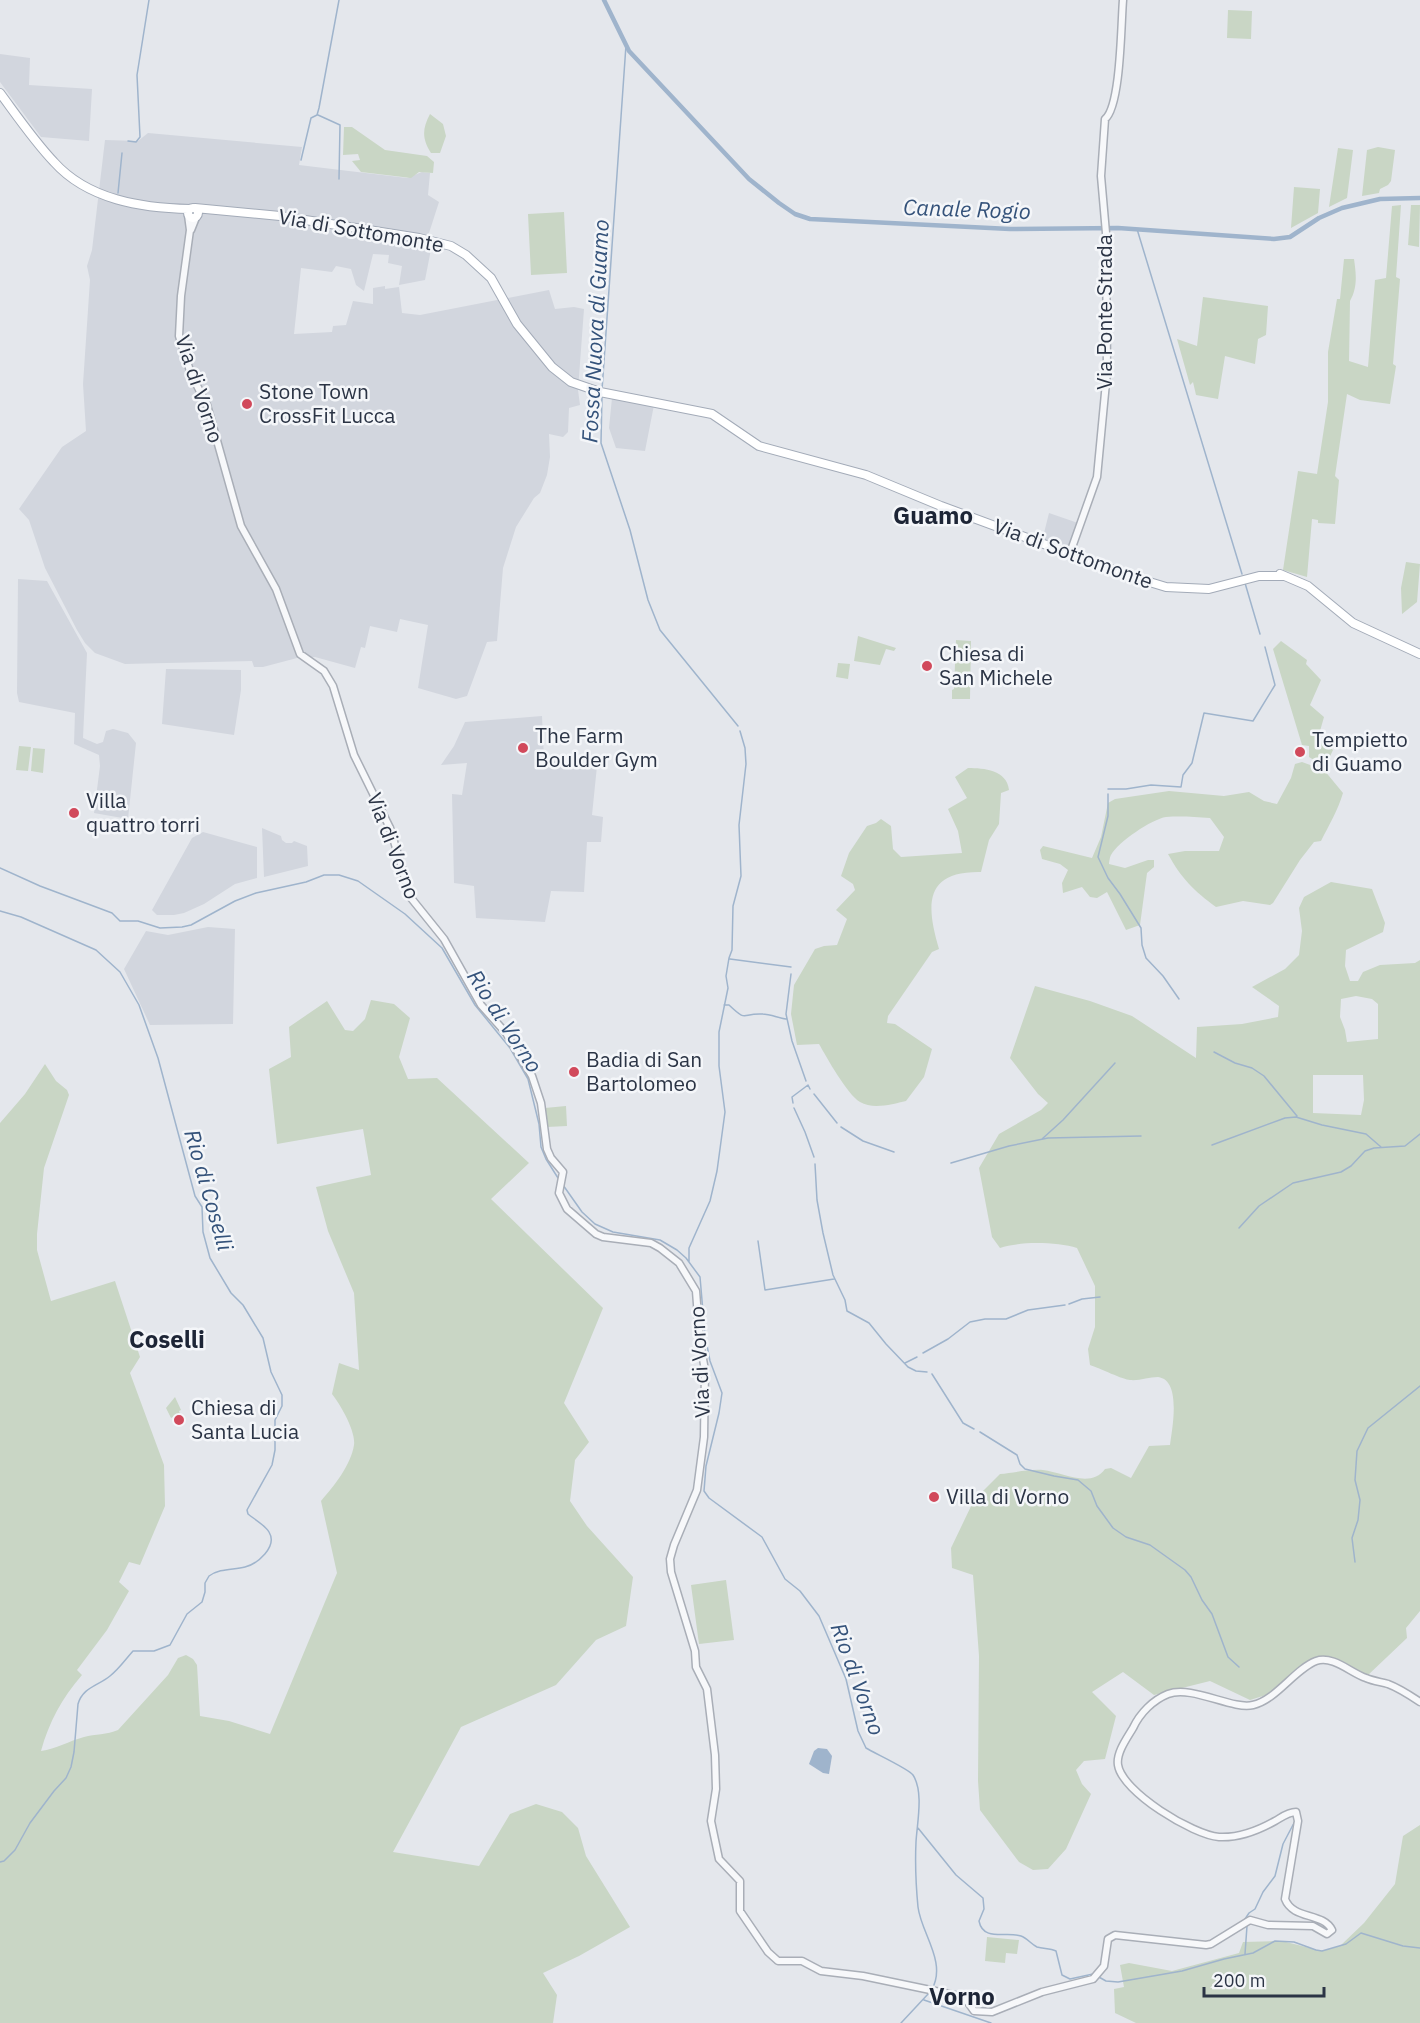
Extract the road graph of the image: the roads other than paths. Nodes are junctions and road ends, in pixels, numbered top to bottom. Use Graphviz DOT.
graph roads {
  1 [pos="1123,0"];
  2 [pos="0,93"];
  3 [pos="192,212"];
  4 [pos="1070,553"];
  5 [pos="1420,654"];
  6 [pos="1420,1702"];
  1 -- 4 [label="street, Via Ponte Strada"];
  2 -- 3 [label="main road, Via di Sottomonte"];
  3 -- 4 [label="main road, Via di Sottomonte"];
  3 -- 6 [label="street, Via di Vorno"];
  4 -- 5 [label="main road, Via di Sottomonte"];
}
